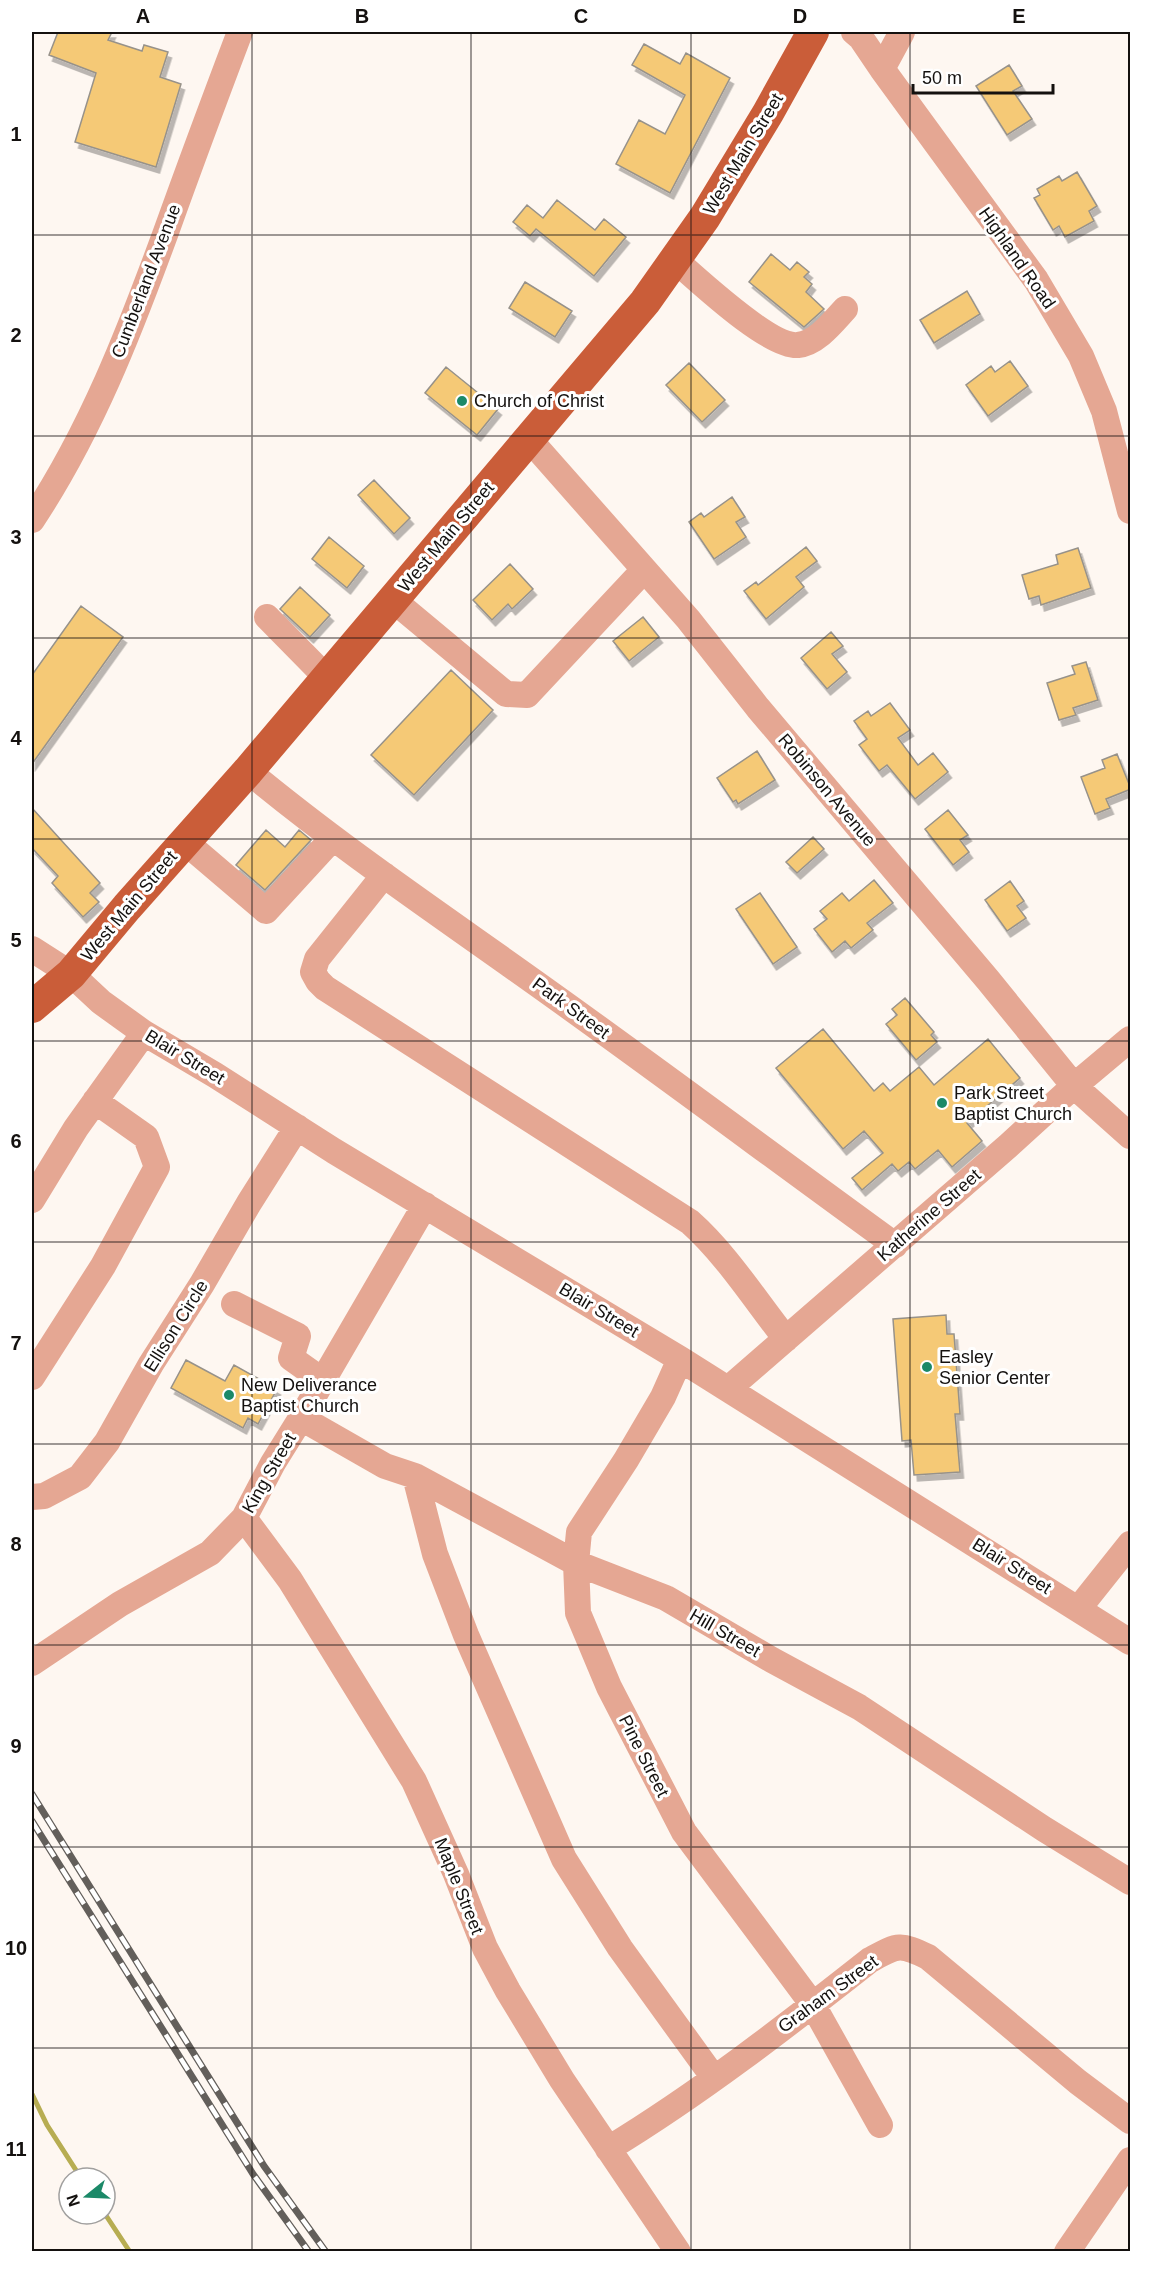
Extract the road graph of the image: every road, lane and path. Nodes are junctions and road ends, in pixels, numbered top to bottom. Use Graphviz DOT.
graph roads {
  1 [pos="240,32"];
  2 [pos="854,32"];
  3 [pos="902,32"];
  4 [pos="810,33"];
  5 [pos="882,69"];
  6 [pos="675,260"];
  7 [pos="845,309"];
  8 [pos="529,439"];
  9 [pos="1131,511"];
  10 [pos="32,520"];
  11 [pos="644,570"];
  12 [pos="393,600"];
  13 [pos="267,617"];
  14 [pos="326,677"];
  15 [pos="248,771"];
  16 [pos="333,838"];
  17 [pos="184,841"];
  18 [pos="384,875"];
  19 [pos="32,949"];
  20 [pos="71,975"];
  21 [pos="32,1006"];
  22 [pos="144,1033"];
  23 [pos="1131,1039"];
  24 [pos="1074,1086"];
  25 [pos="95,1101"];
  26 [pos="297,1127"];
  27 [pos="1131,1136"];
  28 [pos="32,1200"];
  29 [pos="425,1205"];
  30 [pos="895,1245"];
  31 [pos="234,1304"];
  32 [pos="786,1339"];
  33 [pos="680,1359"];
  34 [pos="32,1377"];
  35 [pos="322,1380"];
  36 [pos="728,1389"];
  37 [pos="301,1418"];
  38 [pos="415,1476"];
  39 [pos="32,1497"];
  40 [pos="244,1518"];
  41 [pos="1131,1544"];
  42 [pos="576,1563"];
  43 [pos="1079,1608"];
  44 [pos="1131,1642"];
  45 [pos="32,1663"];
  46 [pos="1131,1882"];
  47 [pos="813,2005"];
  48 [pos="714,2078"];
  49 [pos="1131,2121"];
  50 [pos="880,2125"];
  51 [pos="608,2149"];
  52 [pos="1131,2160"];
  53 [pos="678,2252"];
  54 [pos="1067,2252"];
  1 -- 10 [label="street, Cumberland Avenue"];
  2 -- 5 [label="street, Highland Road"];
  3 -- 5 [label="street"];
  4 -- 6 [label="main road, West Main Street"];
  5 -- 9 [label="street, Highland Road"];
  6 -- 7 [label="street"];
  6 -- 8 [label="main road, West Main Street"];
  8 -- 11 [label="street, Robinson Avenue"];
  8 -- 12 [label="main road, West Main Street"];
  11 -- 12 [label="street"];
  11 -- 24 [label="street, Robinson Avenue"];
  12 -- 14 [label="main road, West Main Street"];
  13 -- 14 [label="street"];
  14 -- 15 [label="main road, West Main Street"];
  15 -- 16 [label="street, Park Street"];
  15 -- 17 [label="main road, West Main Street"];
  16 -- 17 [label="street"];
  16 -- 18 [label="street, Park Street"];
  17 -- 20 [label="main road, West Main Street"];
  18 -- 30 [label="street, Park Street"];
  18 -- 32 [label="street"];
  19 -- 20 [label="street"];
  20 -- 21 [label="main road, West Main Street"];
  20 -- 22 [label="street, Blair Street"];
  22 -- 25 [label="street"];
  22 -- 26 [label="street, Blair Street"];
  23 -- 24 [label="street, Katherine Street"];
  24 -- 27 [label="street, Robinson Avenue"];
  24 -- 30 [label="street, Katherine Street"];
  25 -- 28 [label="street"];
  25 -- 34 [label="street"];
  26 -- 29 [label="street, Blair Street"];
  26 -- 39 [label="street, Ellison Circle"];
  29 -- 33 [label="street, Blair Street"];
  29 -- 35 [label="street, King Street"];
  30 -- 32 [label="street, Katherine Street"];
  31 -- 35 [label="street"];
  32 -- 36 [label="street, Katherine Street"];
  33 -- 36 [label="street, Blair Street"];
  33 -- 42 [label="street, Pine Street"];
  35 -- 37 [label="street, King Street"];
  36 -- 43 [label="street, Blair Street"];
  37 -- 38 [label="street, Hill Street"];
  37 -- 40 [label="street, King Street"];
  38 -- 42 [label="street, Hill Street"];
  38 -- 48 [label="street"];
  40 -- 45 [label="street, King Street"];
  40 -- 51 [label="street, Maple Street"];
  41 -- 43 [label="street"];
  42 -- 46 [label="street, Hill Street"];
  42 -- 47 [label="street, Pine Street"];
  43 -- 44 [label="street, Blair Street"];
  47 -- 48 [label="street, Graham Street"];
  47 -- 49 [label="street, Graham Street"];
  47 -- 50 [label="street, Pine Street"];
  48 -- 51 [label="street, Graham Street"];
  51 -- 53 [label="street, Maple Street"];
  52 -- 54 [label="street"];
}
